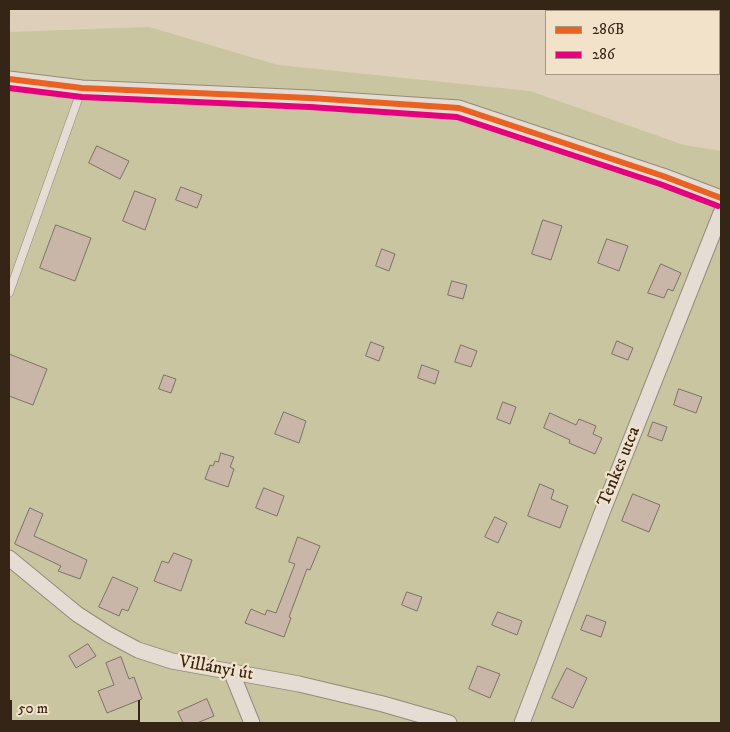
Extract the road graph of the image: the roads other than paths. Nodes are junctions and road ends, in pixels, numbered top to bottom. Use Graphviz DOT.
graph roads {
  1 [pos="9,79"];
  2 [pos="82,88"];
  3 [pos="721,198"];
  4 [pos="721,213"];
  5 [pos="9,292"];
  6 [pos="9,558"];
  7 [pos="231,671"];
  8 [pos="252,723"];
  9 [pos="449,723"];
  10 [pos="522,723"];
  1 -- 2 [label="street"];
  2 -- 3 [label="street"];
  2 -- 5 [label="lane"];
  4 -- 10 [label="street, Tenkes utca"];
  6 -- 7 [label="street, Villányi út"];
  7 -- 8 [label="street"];
  7 -- 9 [label="street, Villányi út"];
}
